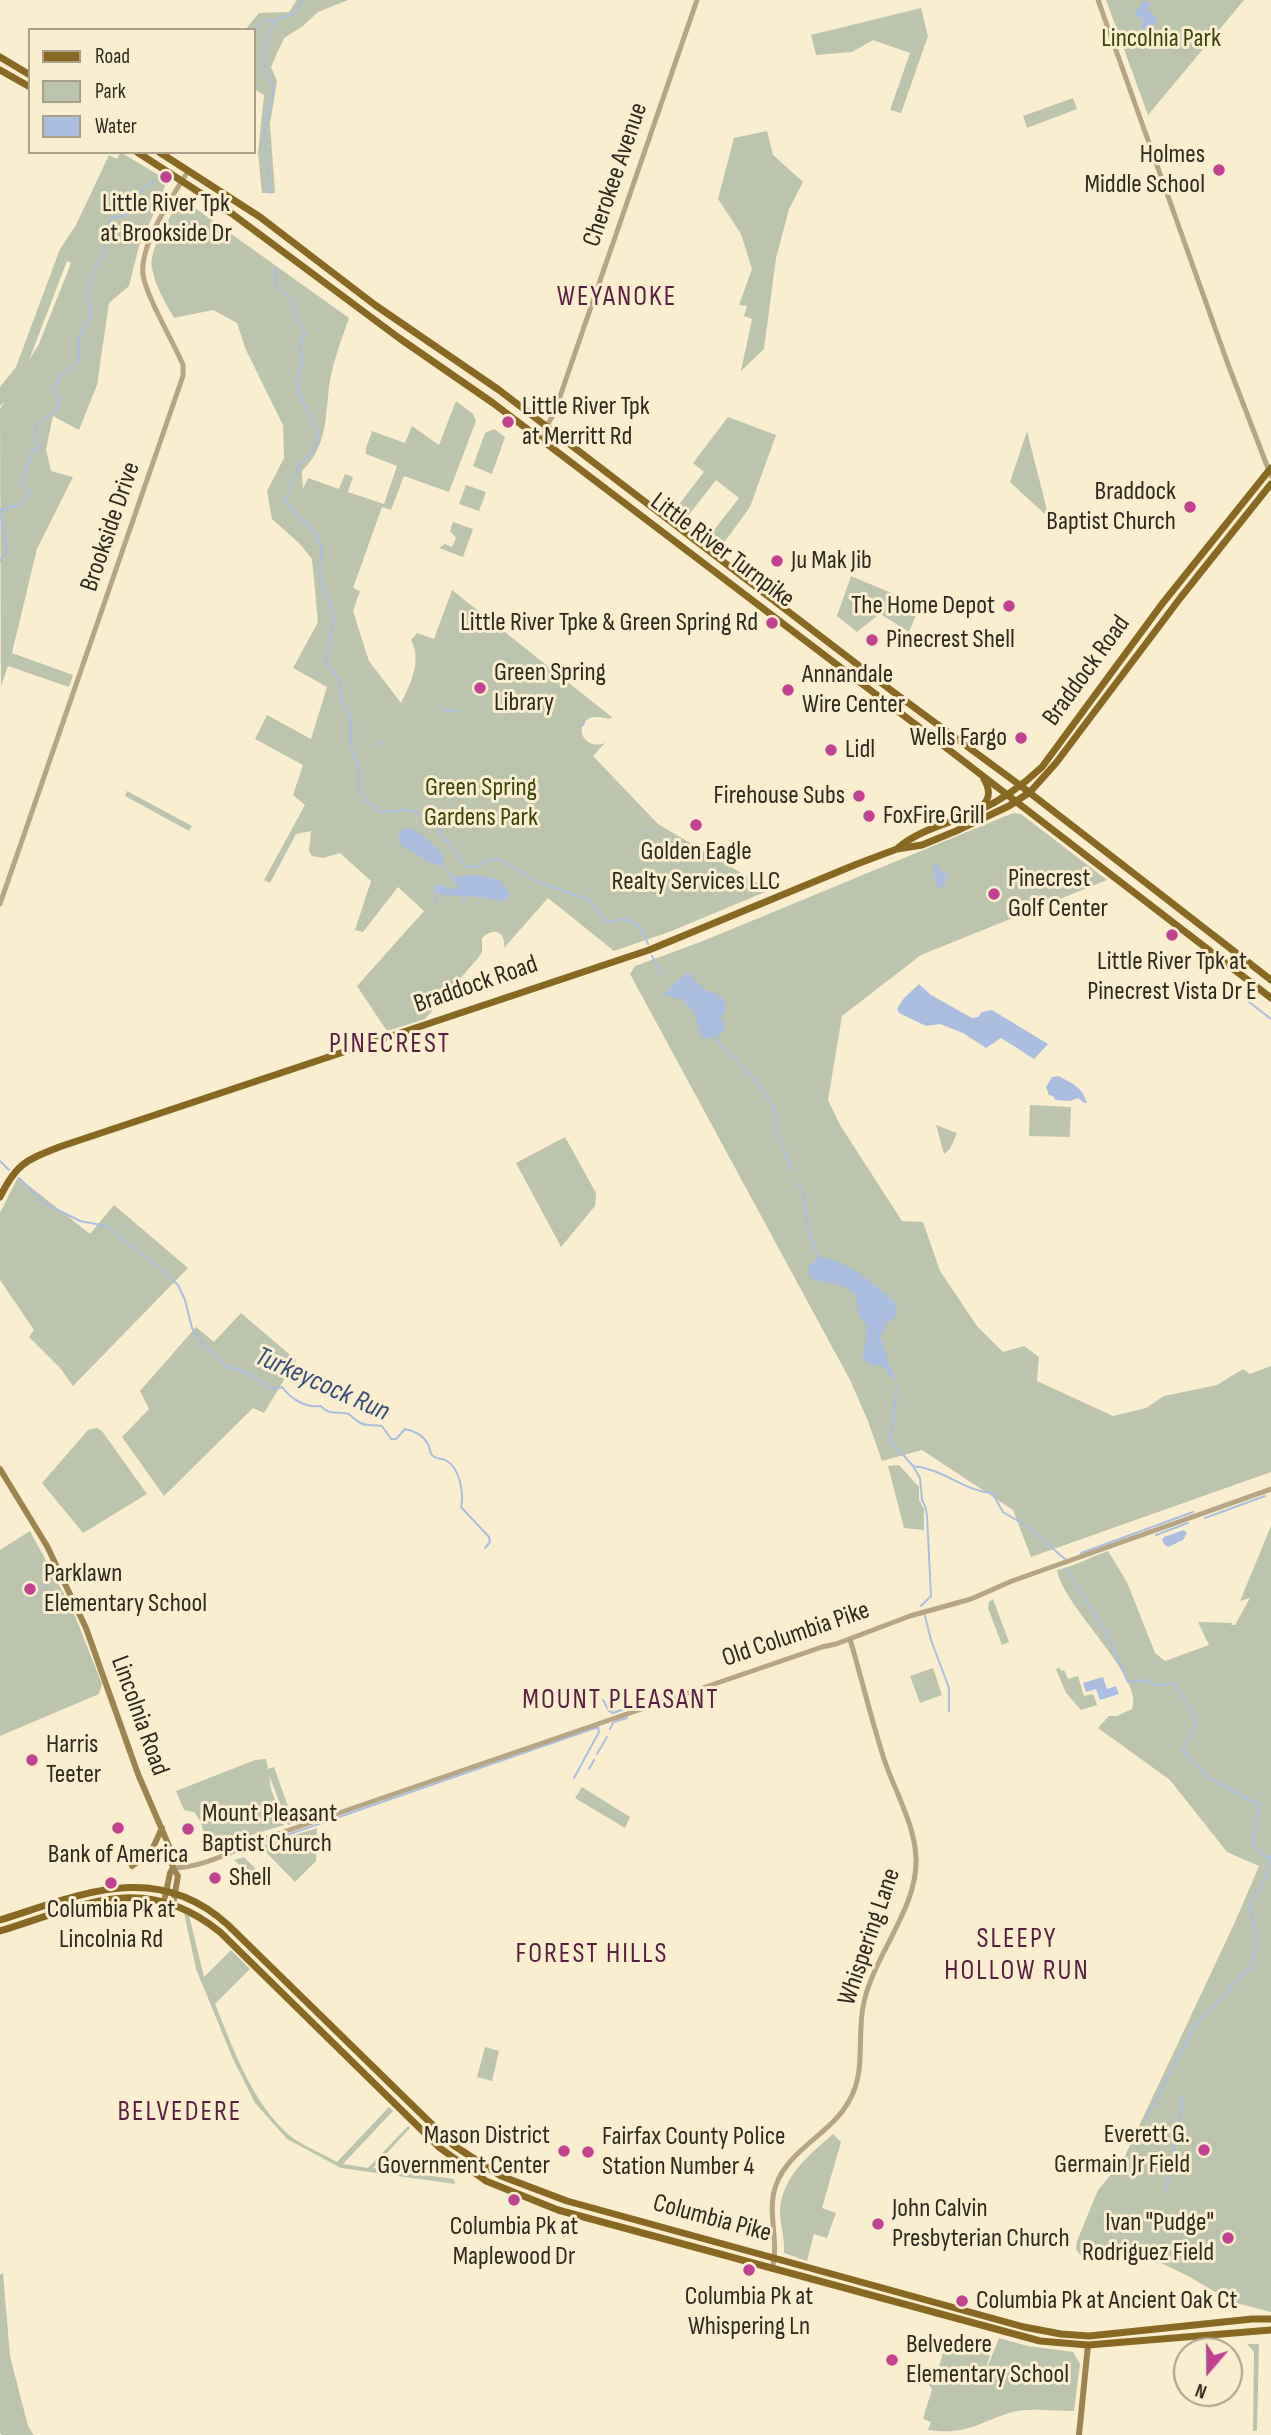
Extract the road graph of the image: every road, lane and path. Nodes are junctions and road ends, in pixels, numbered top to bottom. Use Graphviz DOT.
graph roads {
  1 [pos="697,0"];
  2 [pos="1098,0"];
  3 [pos="0,57"];
  4 [pos="0,69"];
  5 [pos="28,74"];
  6 [pos="28,86"];
  7 [pos="140,154"];
  8 [pos="162,154"];
  9 [pos="188,170"];
  10 [pos="183,180"];
  11 [pos="547,427"];
  12 [pos="540,439"];
  13 [pos="1270,472"];
  14 [pos="1271,484"];
  15 [pos="979,773"];
  16 [pos="1021,786"];
  17 [pos="1030,792"];
  18 [pos="1007,795"];
  19 [pos="1015,802"];
  20 [pos="973,813"];
  21 [pos="897,849"];
  22 [pos="0,904"];
  23 [pos="1271,980"];
  24 [pos="1271,998"];
  25 [pos="0,1197"];
  26 [pos="0,1469"];
  27 [pos="1271,1489"];
  28 [pos="850,1639"];
  29 [pos="162,1828"];
  30 [pos="132,1867"];
  31 [pos="173,1868"];
  32 [pos="166,1891"];
  33 [pos="175,1893"];
  34 [pos="169,1903"];
  35 [pos="0,1920"];
  36 [pos="0,1931"];
  37 [pos="775,2259"];
  38 [pos="772,2269"];
  39 [pos="1271,2319"];
  40 [pos="1271,2330"];
  41 [pos="1089,2336"];
  42 [pos="1088,2345"];
  43 [pos="1079,2435"];
  1 -- 11 [label="street, Cherokee Avenue"];
  2 -- 13 [label="street"];
  3 -- 5 [label="main road"];
  4 -- 6 [label="main road"];
  7 -- 10 [label="main road, Little River Turnpike"];
  8 -- 9 [label="main road, Little River Turnpike"];
  9 -- 10 [label="street, Brookside Drive"];
  9 -- 11 [label="main road, Little River Turnpike"];
  10 -- 12 [label="main road, Little River Turnpike"];
  10 -- 22 [label="street, Brookside Drive"];
  11 -- 12 [label="street, Cherokee Avenue"];
  11 -- 16 [label="main road, Little River Turnpike"];
  12 -- 15 [label="main road, Little River Turnpike"];
  13 -- 16 [label="main road, Braddock Road"];
  14 -- 17 [label="main road, Braddock Road"];
  15 -- 18 [label="main road, Little River Turnpike"];
  15 -- 20 [label="main road"];
  16 -- 17 [label="main road, Little River Turnpike"];
  16 -- 18 [label="main road, Braddock Road"];
  17 -- 19 [label="main road, Braddock Road"];
  17 -- 23 [label="main road, Little River Turnpike"];
  18 -- 19 [label="main road, Little River Turnpike"];
  18 -- 20 [label="main road, Braddock Road"];
  19 -- 21 [label="main road, Braddock Road"];
  19 -- 24 [label="main road, Little River Turnpike"];
  20 -- 21 [label="main road, Braddock Road"];
  21 -- 25 [label="main road, Braddock Road"];
  26 -- 29 [label="main road, Lincolnia Road"];
  27 -- 28 [label="street, Old Columbia Pike"];
  28 -- 31 [label="street, Old Columbia Pike"];
  28 -- 37 [label="street, Whispering Lane"];
  29 -- 30 [label="main road"];
  29 -- 31 [label="main road, Lincolnia Road"];
  31 -- 32 [label="main road"];
  31 -- 33 [label="main road, Lincolnia Road"];
  32 -- 33 [label="main road, Columbia Pike"];
  32 -- 34 [label="main road"];
  32 -- 35 [label="main road, Columbia Pike"];
  33 -- 34 [label="main road, Lincolnia Road"];
  33 -- 37 [label="main road, Columbia Pike"];
  34 -- 36 [label="main road, Columbia Pike"];
  34 -- 38 [label="main road, Columbia Pike"];
  37 -- 38 [label="street, Whispering Lane"];
  37 -- 41 [label="main road, Columbia Pike"];
  38 -- 42 [label="main road, Columbia Pike"];
  39 -- 41 [label="main road, Columbia Pike"];
  40 -- 42 [label="main road, Columbia Pike"];
  41 -- 42 [label="main road"];
  42 -- 43 [label="main road"];
}
